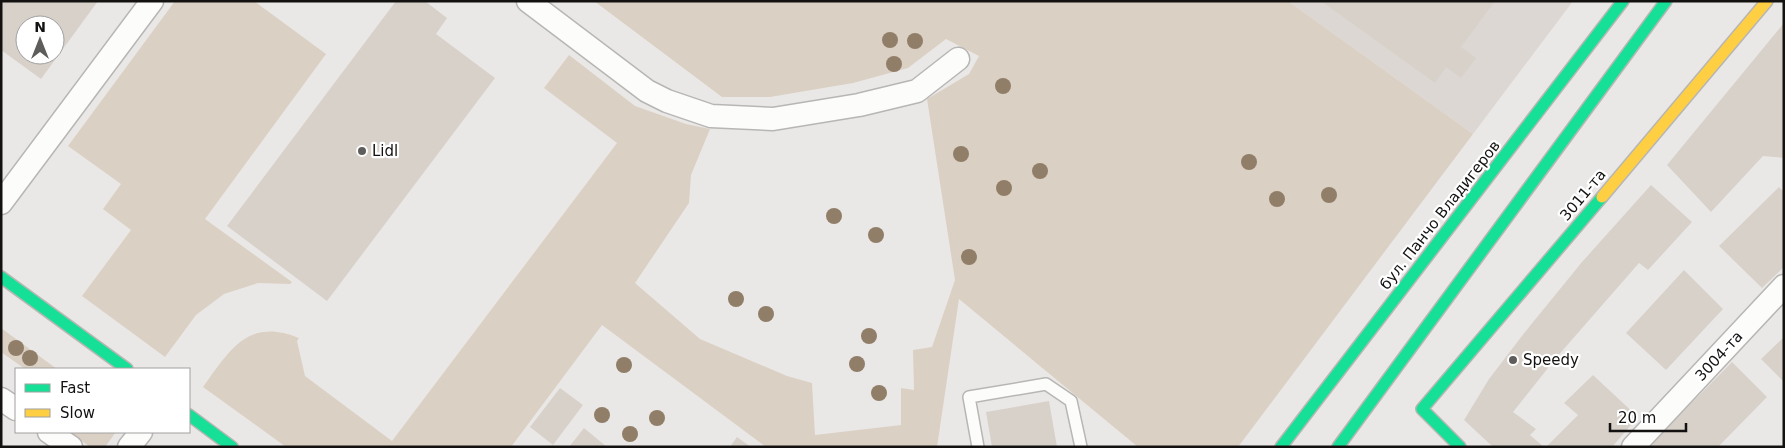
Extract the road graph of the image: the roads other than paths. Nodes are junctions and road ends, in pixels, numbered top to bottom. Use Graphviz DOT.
graph roads {
  1 [pos="152,1"];
  2 [pos="528,1"];
  3 [pos="1623,1"];
  4 [pos="1666,1"];
  5 [pos="1768,1"];
  6 [pos="958,59"];
  7 [pos="1,203"];
  8 [pos="1,277"];
  9 [pos="1784,286"];
  10 [pos="125,368"];
  11 [pos="1,399"];
  12 [pos="15,409"];
  13 [pos="190,416"];
  14 [pos="50,433"];
  15 [pos="140,433"];
  16 [pos="71,447"];
  17 [pos="130,447"];
  18 [pos="232,447"];
  19 [pos="978,447"];
  20 [pos="1081,447"];
  21 [pos="1280,447"];
  22 [pos="1338,447"];
  23 [pos="1460,447"];
  24 [pos="1633,447"];
  1 -- 7 [label="street"];
  2 -- 6 [label="street"];
  3 -- 21 [label="main road, бул. Панчо Владигеров"];
  4 -- 22 [label="main road"];
  5 -- 23 [label="main road, 3011-та"];
  8 -- 10 [label="main road"];
  9 -- 24 [label="street, 3004-та"];
  11 -- 12 [label="street"];
  13 -- 18 [label="main road"];
  14 -- 16 [label="street"];
  15 -- 17 [label="street"];
  19 -- 20 [label="lane"];
}
